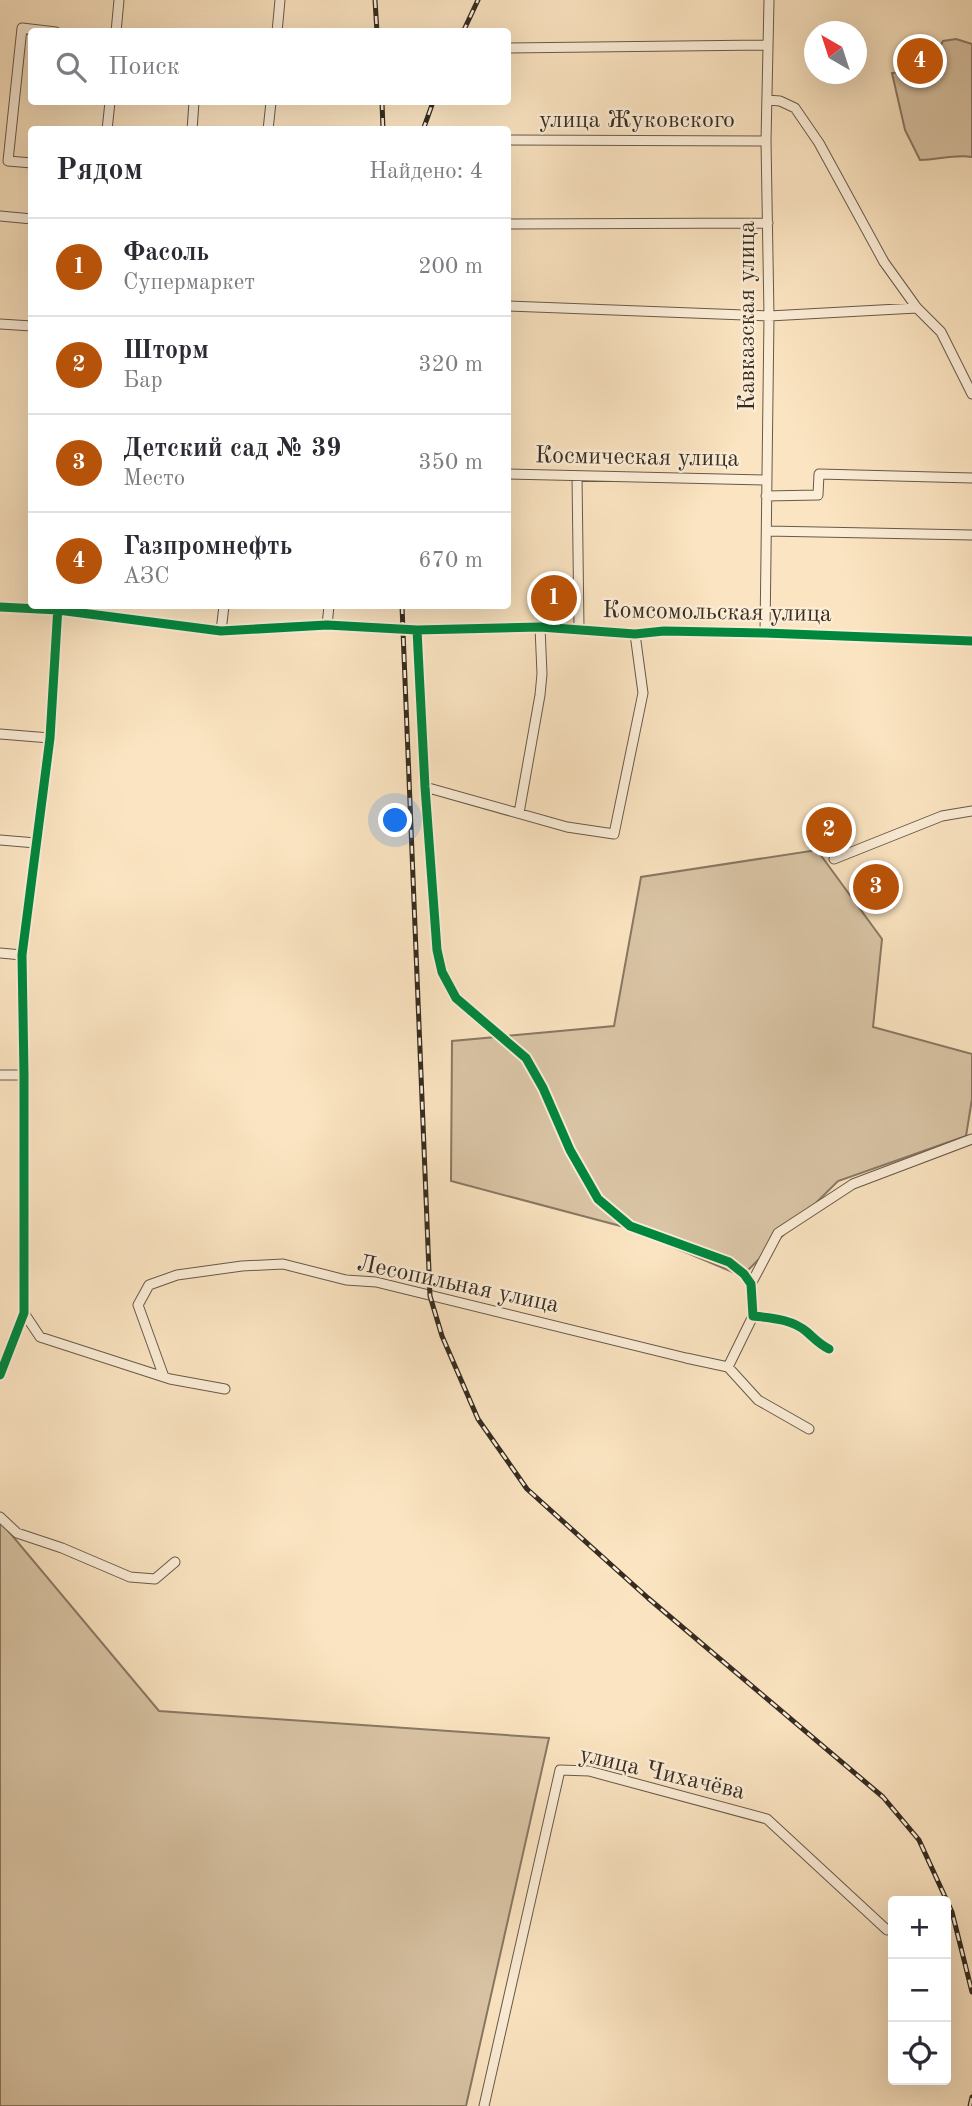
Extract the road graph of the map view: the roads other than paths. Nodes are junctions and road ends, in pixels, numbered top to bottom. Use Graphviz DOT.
graph roads {
  1 [pos="119,0"];
  2 [pos="280,0"];
  3 [pos="769,0"];
  4 [pos="116,28"];
  5 [pos="277,28"];
  6 [pos="28,30"];
  7 [pos="768,44"];
  8 [pos="511,48"];
  9 [pos="767,100"];
  10 [pos="110,105"];
  11 [pos="194,105"];
  12 [pos="271,105"];
  13 [pos="107,126"];
  14 [pos="192,126"];
  15 [pos="268,126"];
  16 [pos="511,140"];
  17 [pos="766,141"];
  18 [pos="28,163"];
  19 [pos="0,216"];
  20 [pos="28,219"];
  21 [pos="768,223"];
  22 [pos="511,224"];
  23 [pos="511,306"];
  24 [pos="917,307"];
  25 [pos="769,316"];
  26 [pos="0,324"];
  27 [pos="28,326"];
  28 [pos="972,394"];
  29 [pos="511,474"];
  30 [pos="577,476"];
  31 [pos="972,478"];
  32 [pos="766,480"];
  33 [pos="766,496"];
  34 [pos="767,531"];
  35 [pos="972,535"];
  36 [pos="0,607"];
  37 [pos="28,607"];
  38 [pos="58,609"];
  39 [pos="65,609"];
  40 [pos="224,609"];
  41 [pos="329,609"];
  42 [pos="327,625"];
  43 [pos="540,626"];
  44 [pos="579,628"];
  45 [pos="417,630"];
  46 [pos="221,631"];
  47 [pos="765,633"];
  48 [pos="635,634"];
  49 [pos="972,641"];
  50 [pos="0,734"];
  51 [pos="50,738"];
  52 [pos="425,787"];
  53 [pos="972,811"];
  54 [pos="519,813"];
  55 [pos="0,840"];
  56 [pos="36,843"];
  57 [pos="834,859"];
  58 [pos="0,953"];
  59 [pos="22,955"];
  60 [pos="0,1074"];
  61 [pos="24,1075"];
  62 [pos="972,1139"];
  63 [pos="751,1284"];
  64 [pos="23,1312"];
  65 [pos="753,1316"];
  66 [pos="829,1349"];
  67 [pos="728,1367"];
  68 [pos="0,1375"];
  69 [pos="164,1377"];
  70 [pos="225,1389"];
  71 [pos="809,1429"];
  72 [pos="0,1517"];
  73 [pos="175,1562"];
  74 [pos="887,1930"];
  75 [pos="484,2106"];
  1 -- 4 [label="street"];
  2 -- 5 [label="street"];
  3 -- 7 [label="street, Кавказская улица"];
  6 -- 18 [label="street"];
  7 -- 8 [label="street"];
  7 -- 9 [label="street, Кавказская улица"];
  9 -- 17 [label="street, Кавказская улица"];
  9 -- 24 [label="street"];
  10 -- 13 [label="street"];
  11 -- 14 [label="street"];
  12 -- 15 [label="street"];
  16 -- 17 [label="street, улица Жуковского"];
  17 -- 21 [label="street, Кавказская улица"];
  19 -- 20 [label="street"];
  21 -- 22 [label="street"];
  21 -- 25 [label="street, Кавказская улица"];
  23 -- 25 [label="street"];
  24 -- 25 [label="street"];
  24 -- 28 [label="street"];
  25 -- 32 [label="street, Кавказская улица"];
  26 -- 27 [label="street"];
  29 -- 30 [label="street, Космическая улица"];
  30 -- 32 [label="street, Космическая улица"];
  30 -- 44 [label="street"];
  31 -- 33 [label="street, Космическая улица"];
  32 -- 33 [label="street, Кавказская улица"];
  33 -- 34 [label="street, Кавказская улица"];
  34 -- 35 [label="street"];
  34 -- 47 [label="street, Кавказская улица"];
  36 -- 37 [label="street, Комсомольская улица"];
  38 -- 51 [label="street"];
  39 -- 46 [label="street, Комсомольская улица"];
  40 -- 46 [label="street"];
  41 -- 42 [label="street"];
  42 -- 45 [label="street, Комсомольская улица"];
  42 -- 46 [label="street, Комсомольская улица"];
  43 -- 44 [label="street, Комсомольская улица"];
  43 -- 45 [label="street, Комсомольская улица"];
  43 -- 54 [label="street"];
  44 -- 48 [label="street, Комсомольская улица"];
  45 -- 52 [label="street"];
  47 -- 48 [label="street, Комсомольская улица"];
  47 -- 49 [label="street, Комсомольская улица"];
  48 -- 54 [label="street"];
  50 -- 51 [label="street"];
  51 -- 56 [label="street"];
  52 -- 54 [label="street"];
  52 -- 63 [label="street"];
  53 -- 57 [label="street"];
  55 -- 56 [label="street"];
  56 -- 59 [label="street"];
  58 -- 59 [label="street"];
  59 -- 61 [label="street"];
  60 -- 61 [label="street"];
  61 -- 64 [label="street"];
  62 -- 63 [label="street"];
  63 -- 65 [label="street"];
  64 -- 68 [label="street"];
  64 -- 69 [label="street"];
  65 -- 66 [label="street"];
  65 -- 67 [label="street"];
  67 -- 69 [label="street, Лесопильная улица"];
  67 -- 71 [label="street"];
  69 -- 70 [label="street"];
  72 -- 73 [label="street"];
  74 -- 75 [label="street, улица Чихачёва"];
}
